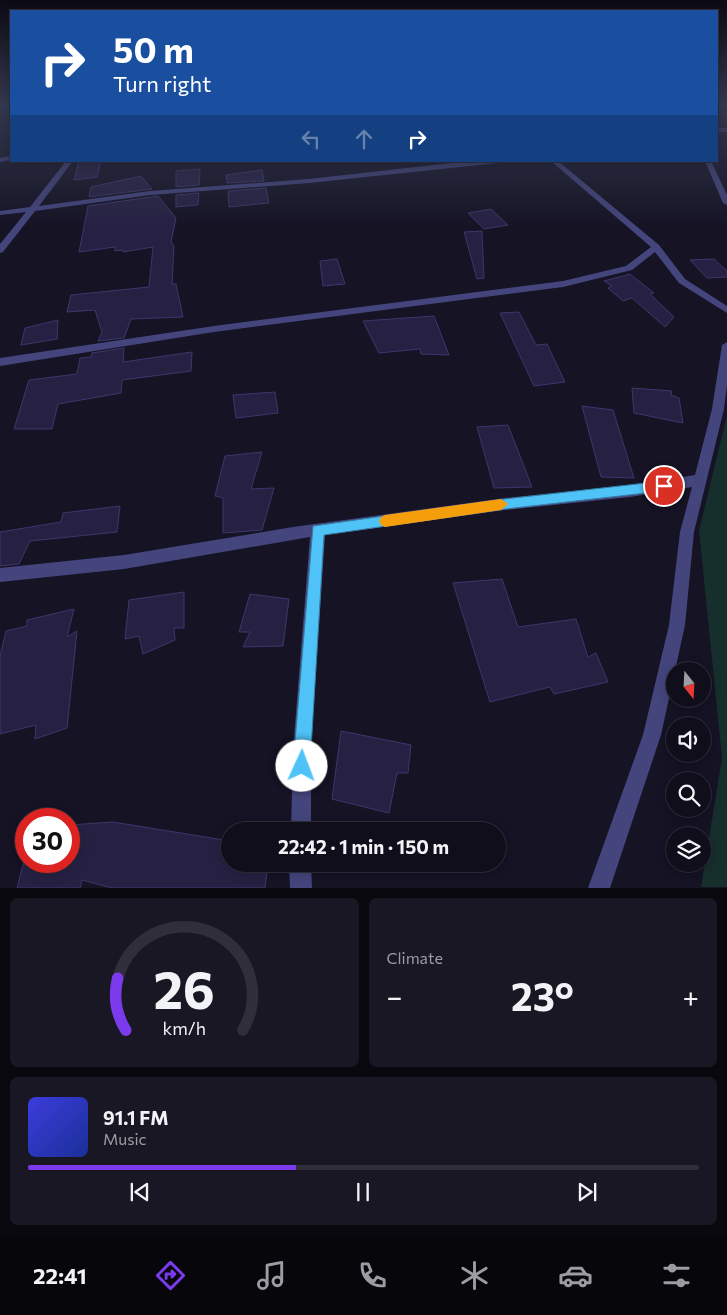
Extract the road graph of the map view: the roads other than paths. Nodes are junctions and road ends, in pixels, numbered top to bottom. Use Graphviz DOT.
graph roads {
  1 [pos="69,162"];
  2 [pos="496,162"];
  3 [pos="555,162"];
  4 [pos="708,162"];
  5 [pos="727,203"];
  6 [pos="34,207"];
  7 [pos="0,212"];
  8 [pos="656,247"];
  9 [pos="0,250"];
  10 [pos="727,310"];
  11 [pos="727,345"];
  12 [pos="0,362"];
  13 [pos="700,480"];
  14 [pos="318,530"];
  15 [pos="0,574"];
  16 [pos="301,822"];
  17 [pos="300,872"];
  18 [pos="301,888"];
  19 [pos="600,888"];
  1 -- 6 [label="street"];
  2 -- 6 [label="street"];
  3 -- 8 [label="street"];
  4 -- 5 [label="street"];
  6 -- 7 [label="street"];
  6 -- 9 [label="street"];
  8 -- 10 [label="street"];
  8 -- 12 [label="street"];
  11 -- 13 [label="street"];
  13 -- 14 [label="street"];
  13 -- 19 [label="street"];
  14 -- 15 [label="street"];
  14 -- 16 [label="street"];
  17 -- 18 [label="street"];
}
